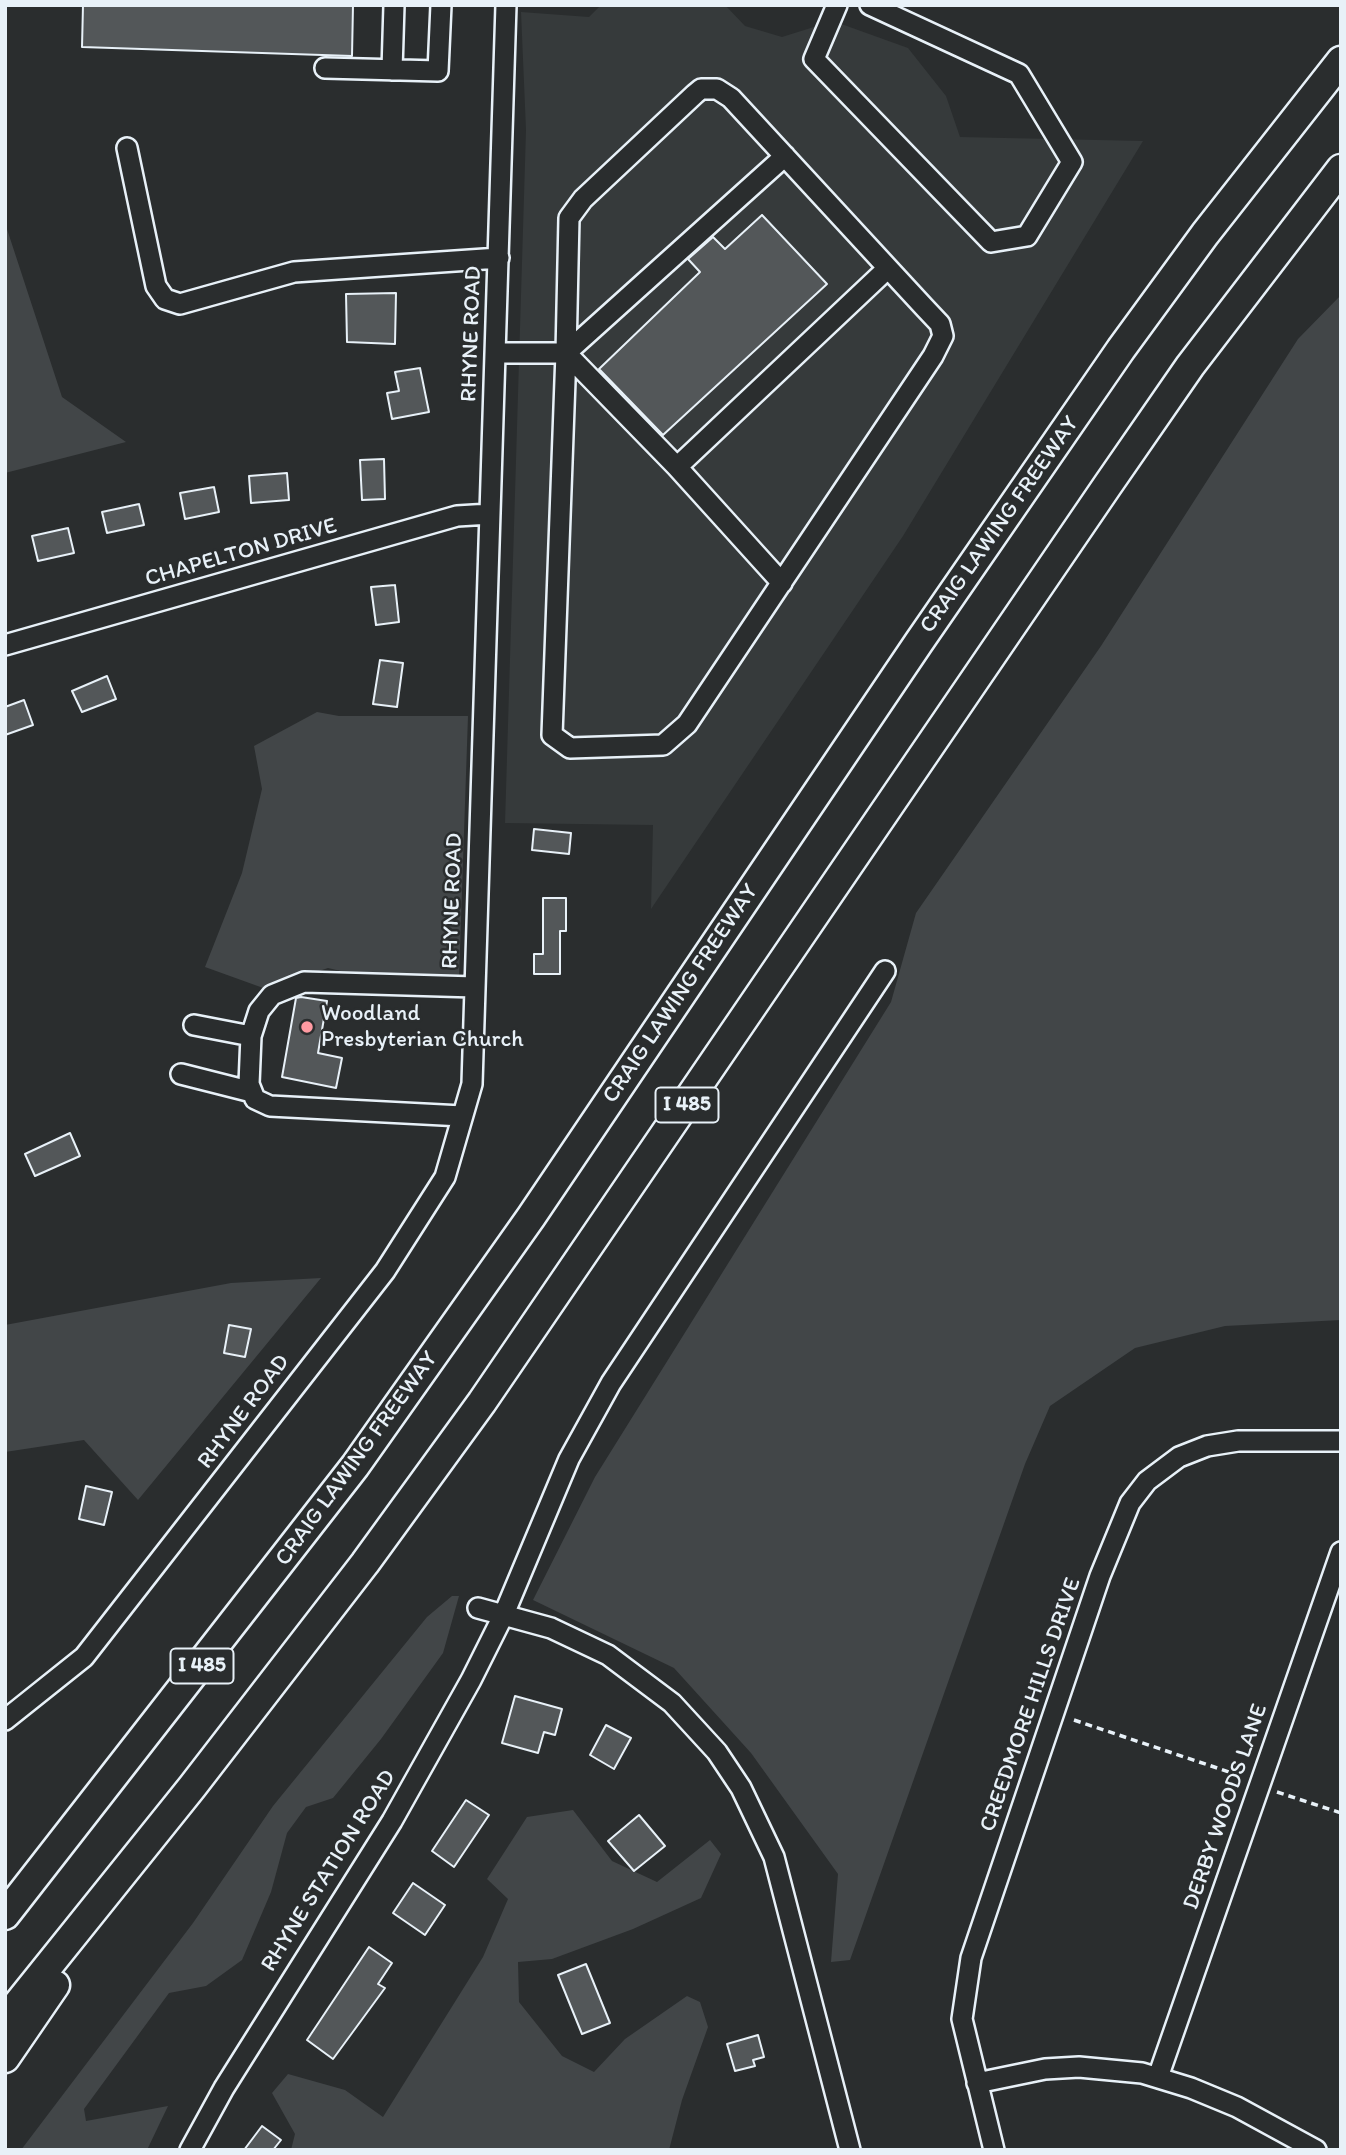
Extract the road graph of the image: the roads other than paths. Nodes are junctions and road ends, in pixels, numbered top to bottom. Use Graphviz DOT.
graph roads {
  1 [pos="394,5"];
  2 [pos="441,5"];
  3 [pos="506,5"];
  4 [pos="836,5"];
  5 [pos="870,5"];
  6 [pos="1341,61"];
  7 [pos="325,68"];
  8 [pos="392,70"];
  9 [pos="127,148"];
  10 [pos="785,156"];
  11 [pos="1341,169"];
  12 [pos="499,258"];
  13 [pos="887,269"];
  14 [pos="496,353"];
  15 [pos="566,353"];
  16 [pos="677,467"];
  17 [pos="490,514"];
  18 [pos="782,583"];
  19 [pos="5,645"];
  20 [pos="885,971"];
  21 [pos="475,986"];
  22 [pos="194,1025"];
  23 [pos="251,1036"];
  24 [pos="181,1074"];
  25 [pos="252,1092"];
  26 [pos="463,1116"];
  27 [pos="1341,1441"];
  28 [pos="1341,1552"];
  29 [pos="478,1608"];
  30 [pos="504,1614"];
  31 [pos="5,1720"];
  32 [pos="192,1787"];
  33 [pos="97,1800"];
  34 [pos="5,1896"];
  35 [pos="5,1915"];
  36 [pos="5,2020"];
  37 [pos="5,2058"];
  38 [pos="1158,2077"];
  39 [pos="977,2083"];
  40 [pos="190,2150"];
  41 [pos="850,2150"];
  42 [pos="994,2150"];
  43 [pos="1316,2150"];
  1 -- 8 [label="street"];
  2 -- 8 [label="street"];
  3 -- 12 [label="street, RHYNE ROAD"];
  4 -- 5 [label="street"];
  6 -- 33 [label="highway, CRAIG LAWING FREEWAY / I 485"];
  7 -- 8 [label="street"];
  9 -- 12 [label="street"];
  10 -- 13 [label="street"];
  10 -- 15 [label="street"];
  10 -- 15 [label="street"];
  11 -- 32 [label="highway, I 485"];
  12 -- 14 [label="street, RHYNE ROAD"];
  13 -- 16 [label="street"];
  13 -- 18 [label="street"];
  14 -- 15 [label="street"];
  14 -- 17 [label="street, RHYNE ROAD"];
  15 -- 16 [label="street"];
  15 -- 18 [label="street"];
  16 -- 18 [label="street"];
  17 -- 19 [label="street, CHAPELTON DRIVE"];
  17 -- 21 [label="street, RHYNE ROAD"];
  20 -- 30 [label="street, RHYNE STATION ROAD"];
  21 -- 23 [label="street"];
  21 -- 26 [label="street, RHYNE ROAD"];
  22 -- 23 [label="street"];
  23 -- 25 [label="street"];
  24 -- 25 [label="street"];
  25 -- 26 [label="street"];
  26 -- 31 [label="street, RHYNE ROAD"];
  27 -- 39 [label="street, CREEDMORE HILLS DRIVE"];
  28 -- 38 [label="street, DERBY WOODS LANE"];
  29 -- 30 [label="street"];
  30 -- 40 [label="street, RHYNE STATION ROAD"];
  30 -- 41 [label="street"];
  32 -- 36 [label="highway, I 485"];
  32 -- 37 [label="highway"];
  33 -- 34 [label="highway"];
  33 -- 35 [label="highway, CRAIG LAWING FREEWAY / I 485"];
  38 -- 39 [label="street"];
  38 -- 43 [label="street"];
  39 -- 42 [label="street, CREEDMORE HILLS DRIVE"];
}
